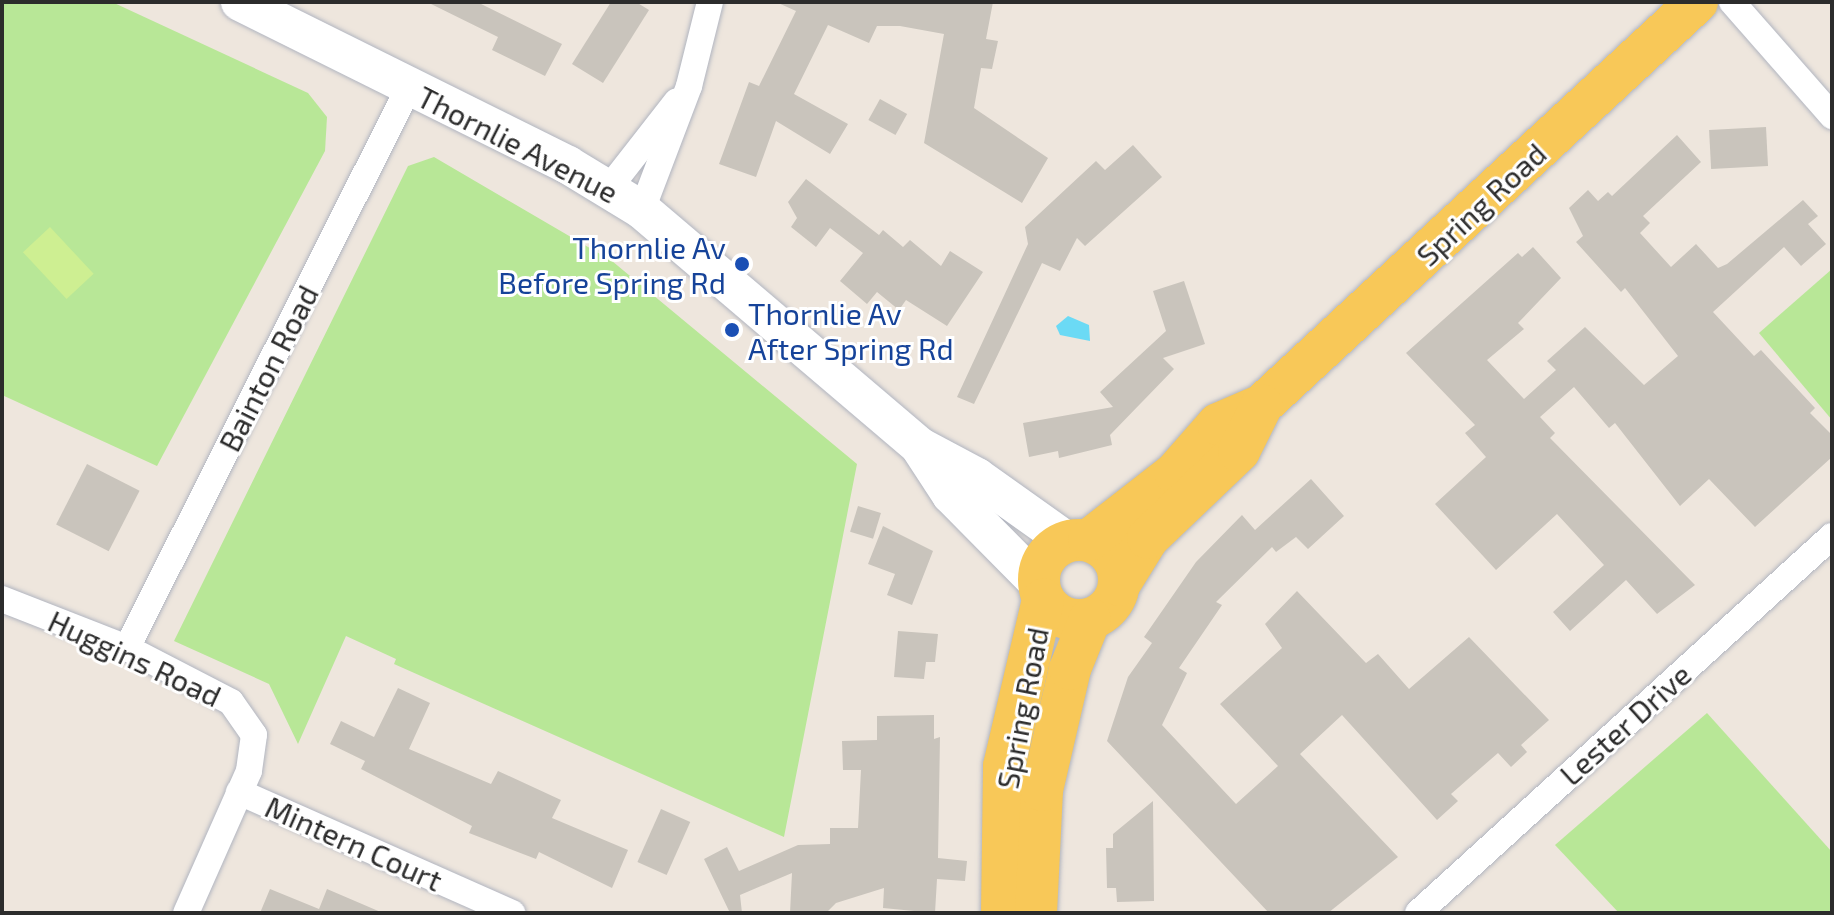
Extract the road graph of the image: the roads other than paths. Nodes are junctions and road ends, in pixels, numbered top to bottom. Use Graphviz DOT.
graph roads {
  1 [pos="240,2"];
  2 [pos="710,2"];
  3 [pos="1697,2"];
  4 [pos="1732,2"];
  5 [pos="689,86"];
  6 [pos="409,87"];
  7 [pos="1832,116"];
  8 [pos="609,188"];
  9 [pos="642,210"];
  10 [pos="1262,405"];
  11 [pos="919,446"];
  12 [pos="1832,536"];
  13 [pos="1078,541"];
  14 [pos="1119,585"];
  15 [pos="1041,592"];
  16 [pos="2,599"];
  17 [pos="1090,619"];
  18 [pos="127,648"];
  19 [pos="239,792"];
  20 [pos="186,913"];
  21 [pos="512,913"];
  22 [pos="1002,913"];
  23 [pos="1036,913"];
  24 [pos="1418,913"];
  1 -- 6 [label="main road, Thornlie Avenue"];
  2 -- 5 [label="street"];
  3 -- 10 [label="main road, Spring Road"];
  4 -- 7 [label="street"];
  5 -- 8 [label="street"];
  5 -- 9 [label="street"];
  6 -- 8 [label="main road, Thornlie Avenue"];
  6 -- 18 [label="street, Bainton Road"];
  8 -- 9 [label="main road, Thornlie Avenue"];
  9 -- 11 [label="main road, Thornlie Avenue"];
  10 -- 13 [label="main road, Spring Road"];
  10 -- 14 [label="main road, Spring Road"];
  11 -- 13 [label="main road, Thornlie Avenue"];
  11 -- 15 [label="main road, Thornlie Avenue"];
  12 -- 24 [label="street, Lester Drive"];
  13 -- 14 [label="main road"];
  13 -- 15 [label="main road, Spring Road"];
  14 -- 17 [label="main road, Spring Road"];
  15 -- 17 [label="main road, Spring Road"];
  15 -- 22 [label="main road, Spring Road"];
  16 -- 18 [label="street, Huggins Road"];
  17 -- 23 [label="main road, Spring Road"];
  18 -- 19 [label="street, Huggins Road"];
  19 -- 20 [label="street"];
  19 -- 21 [label="street, Mintern Court"];
}
